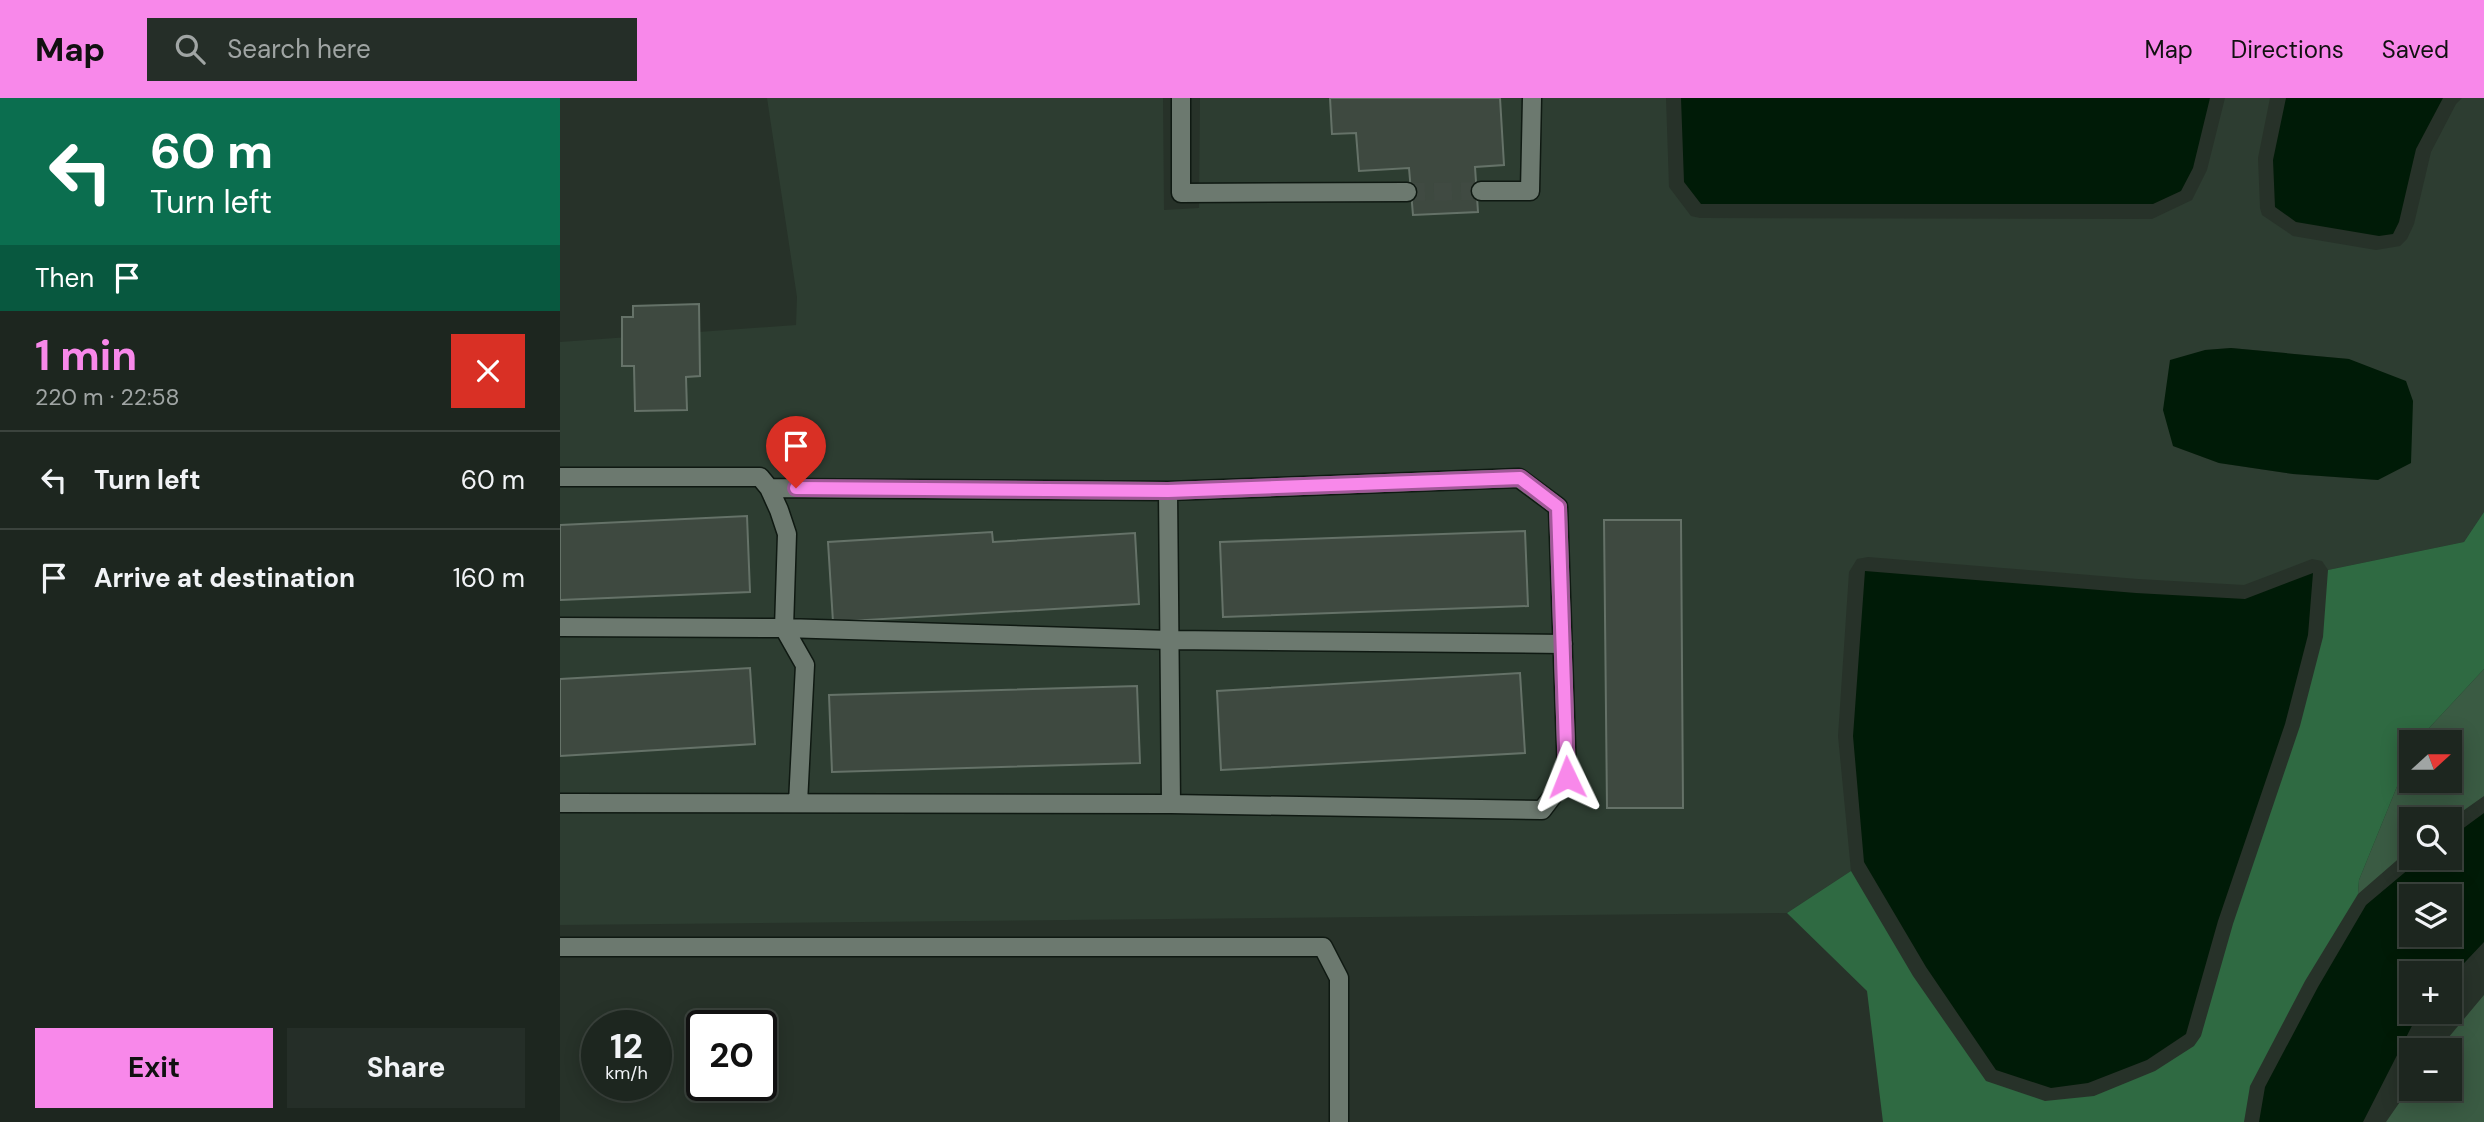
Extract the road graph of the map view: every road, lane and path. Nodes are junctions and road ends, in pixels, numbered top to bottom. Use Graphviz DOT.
graph roads {
  1 [pos="1181,98"];
  2 [pos="1532,98"];
  3 [pos="1481,191"];
  4 [pos="1408,192"];
  5 [pos="560,477"];
  6 [pos="769,488"];
  7 [pos="1168,491"];
  8 [pos="560,627"];
  9 [pos="784,628"];
  10 [pos="1169,640"];
  11 [pos="1563,644"];
  12 [pos="560,803"];
  13 [pos="798,803"];
  14 [pos="1171,804"];
  15 [pos="560,947"];
  16 [pos="1339,1122"];
  1 -- 4 [label="street"];
  2 -- 3 [label="street"];
  5 -- 6 [label="street"];
  6 -- 7 [label="street"];
  6 -- 9 [label="street"];
  7 -- 10 [label="street"];
  7 -- 11 [label="street"];
  8 -- 9 [label="street"];
  9 -- 10 [label="street"];
  9 -- 13 [label="street"];
  10 -- 11 [label="street"];
  10 -- 14 [label="street"];
  11 -- 14 [label="street"];
  12 -- 13 [label="street"];
  13 -- 14 [label="street"];
  15 -- 16 [label="street"];
}
